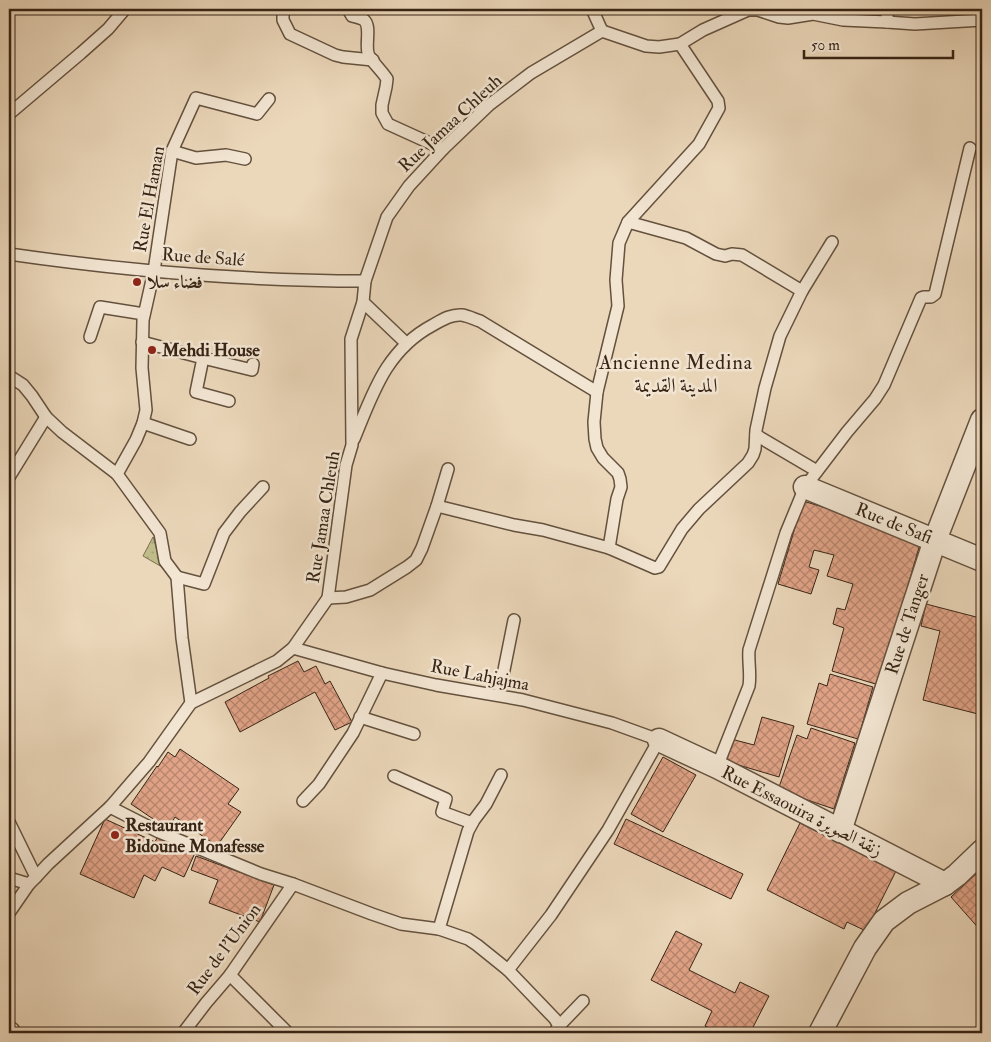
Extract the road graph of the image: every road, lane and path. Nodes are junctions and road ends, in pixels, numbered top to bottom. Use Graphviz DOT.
graph roads {
  1 [pos="125,9"];
  2 [pos="283,9"];
  3 [pos="348,9"];
  4 [pos="592,9"];
  5 [pos="887,9"];
  6 [pos="982,20"];
  7 [pos="887,22"];
  8 [pos="602,31"];
  9 [pos="680,44"];
  10 [pos="372,60"];
  11 [pos="269,99"];
  12 [pos="9,114"];
  13 [pos="443,148"];
  14 [pos="970,148"];
  15 [pos="172,151"];
  16 [pos="245,159"];
  17 [pos="628,222"];
  18 [pos="832,242"];
  19 [pos="9,254"];
  20 [pos="154,271"];
  21 [pos="365,281"];
  22 [pos="802,291"];
  23 [pos="363,302"];
  24 [pos="144,314"];
  25 [pos="90,337"];
  26 [pos="142,342"];
  27 [pos="406,343"];
  28 [pos="203,358"];
  29 [pos="253,364"];
  30 [pos="9,376"];
  31 [pos="597,392"];
  32 [pos="229,400"];
  33 [pos="46,417"];
  34 [pos="143,423"];
  35 [pos="980,431"];
  36 [pos="756,435"];
  37 [pos="190,439"];
  38 [pos="352,445"];
  39 [pos="448,469"];
  40 [pos="117,474"];
  41 [pos="9,477"];
  42 [pos="811,479"];
  43 [pos="263,487"];
  44 [pos="437,506"];
  45 [pos="935,540"];
  46 [pos="609,548"];
  47 [pos="982,560"];
  48 [pos="177,577"];
  49 [pos="328,598"];
  50 [pos="514,620"];
  51 [pos="293,648"];
  52 [pos="382,674"];
  53 [pos="499,695"];
  54 [pos="191,703"];
  55 [pos="360,718"];
  56 [pos="414,734"];
  57 [pos="659,740"];
  58 [pos="717,768"];
  59 [pos="501,775"];
  60 [pos="394,776"];
  61 [pos="303,802"];
  62 [pos="110,807"];
  63 [pos="9,822"];
  64 [pos="472,823"];
  65 [pos="840,831"];
  66 [pos="982,851"];
  67 [pos="9,878"];
  68 [pos="33,881"];
  69 [pos="293,884"];
  70 [pos="945,884"];
  71 [pos="9,913"];
  72 [pos="438,929"];
  73 [pos="508,970"];
  74 [pos="230,974"];
  75 [pos="583,1001"];
  76 [pos="9,1026"];
  77 [pos="557,1030"];
  78 [pos="15,1033"];
  79 [pos="183,1033"];
  80 [pos="288,1033"];
  81 [pos="820,1033"];
  1 -- 12 [label="lane"];
  2 -- 10 [label="lane"];
  3 -- 10 [label="lane"];
  4 -- 8 [label="lane"];
  5 -- 7 [label="lane"];
  6 -- 7 [label="lane"];
  7 -- 9 [label="lane"];
  8 -- 9 [label="lane"];
  8 -- 13 [label="lane, Rue Jamaa Chleuh"];
  9 -- 17 [label="lane"];
  10 -- 13 [label="lane"];
  11 -- 15 [label="lane, Rue El Haman"];
  13 -- 21 [label="lane, Rue Jamaa Chleuh"];
  14 -- 42 [label="lane"];
  15 -- 16 [label="lane"];
  15 -- 20 [label="lane, Rue El Haman"];
  17 -- 22 [label="lane"];
  17 -- 31 [label="lane"];
  18 -- 22 [label="lane"];
  19 -- 20 [label="lane, Rue de Salé"];
  20 -- 21 [label="lane, Rue de Salé"];
  20 -- 24 [label="lane, Rue El Haman"];
  21 -- 23 [label="lane, Rue Jamaa Chleuh"];
  22 -- 36 [label="lane"];
  23 -- 27 [label="lane"];
  23 -- 38 [label="lane, Rue Jamaa Chleuh"];
  24 -- 25 [label="lane"];
  24 -- 26 [label="lane, Rue El Haman"];
  26 -- 28 [label="lane"];
  26 -- 34 [label="lane, Rue El Haman"];
  27 -- 31 [label="lane"];
  27 -- 38 [label="lane"];
  28 -- 29 [label="lane"];
  28 -- 32 [label="lane"];
  30 -- 33 [label="lane"];
  31 -- 46 [label="lane"];
  33 -- 40 [label="lane"];
  33 -- 41 [label="lane"];
  34 -- 37 [label="lane"];
  34 -- 40 [label="lane, Rue El Haman"];
  35 -- 45 [label="street, Rue de Tanger"];
  36 -- 42 [label="lane"];
  36 -- 46 [label="lane"];
  38 -- 49 [label="lane, Rue Jamaa Chleuh"];
  39 -- 44 [label="lane"];
  40 -- 48 [label="lane"];
  42 -- 45 [label="street, Rue de Safi"];
  42 -- 58 [label="lane"];
  43 -- 48 [label="lane"];
  44 -- 46 [label="lane"];
  44 -- 49 [label="lane"];
  45 -- 47 [label="street, Rue de Safi"];
  45 -- 65 [label="street, Rue de Tanger"];
  48 -- 54 [label="lane"];
  49 -- 51 [label="lane, Rue Jamaa Chleuh"];
  50 -- 53 [label="lane"];
  51 -- 52 [label="lane, Rue Lahjajma"];
  51 -- 54 [label="lane, Rue Jamaa Chleuh"];
  52 -- 53 [label="lane, Rue Lahjajma"];
  52 -- 55 [label="lane"];
  53 -- 57 [label="lane, Rue Lahjajma"];
  54 -- 62 [label="lane, Rue Jamaa Chleuh"];
  55 -- 56 [label="lane"];
  55 -- 61 [label="lane"];
  57 -- 58 [label="street, Rue Essaouira زنقة الصويرة"];
  57 -- 73 [label="lane"];
  58 -- 65 [label="street, Rue Essaouira زنقة الصويرة"];
  59 -- 64 [label="lane"];
  60 -- 64 [label="lane"];
  62 -- 68 [label="lane, Rue Jamaa Chleuh"];
  62 -- 69 [label="lane"];
  63 -- 68 [label="lane"];
  64 -- 72 [label="lane"];
  65 -- 70 [label="street, Rue Essaouira زنقة الصويرة"];
  66 -- 70 [label="street"];
  67 -- 68 [label="lane"];
  68 -- 71 [label="lane, Rue Jamaa Chleuh"];
  69 -- 72 [label="lane"];
  69 -- 74 [label="lane, Rue de l'Union"];
  70 -- 81 [label="street"];
  72 -- 73 [label="lane"];
  73 -- 77 [label="lane"];
  74 -- 79 [label="lane, Rue de l'Union"];
  74 -- 80 [label="lane"];
  75 -- 77 [label="lane"];
  76 -- 78 [label="lane"];
}
